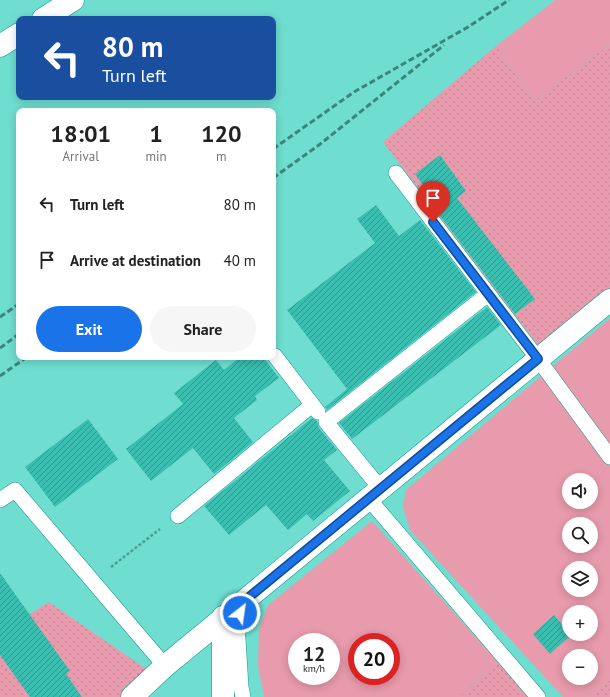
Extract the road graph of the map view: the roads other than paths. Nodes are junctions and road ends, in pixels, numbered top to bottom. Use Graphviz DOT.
graph roads {
  1 [pos="73,0"];
  2 [pos="48,16"];
  3 [pos="16,36"];
  4 [pos="0,46"];
  5 [pos="396,173"];
  6 [pos="488,294"];
  7 [pos="610,300"];
  8 [pos="276,357"];
  9 [pos="538,359"];
  10 [pos="312,405"];
  11 [pos="326,422"];
  12 [pos="610,457"];
  13 [pos="374,494"];
  14 [pos="0,500"];
  15 [pos="178,516"];
  16 [pos="243,602"];
  17 [pos="223,618"];
  18 [pos="165,666"];
  19 [pos="132,697"];
  20 [pos="223,697"];
  21 [pos="243,697"];
  22 [pos="538,697"];
  1 -- 2 [label="street"];
  3 -- 4 [label="street"];
  5 -- 6 [label="lane"];
  6 -- 9 [label="lane"];
  6 -- 11 [label="lane"];
  7 -- 9 [label="street"];
  8 -- 10 [label="lane"];
  9 -- 12 [label="lane"];
  9 -- 13 [label="street"];
  10 -- 11 [label="lane"];
  10 -- 15 [label="lane"];
  11 -- 13 [label="lane"];
  13 -- 16 [label="street"];
  13 -- 22 [label="lane"];
  14 -- 18 [label="lane"];
  16 -- 17 [label="street"];
  16 -- 21 [label="lane"];
  17 -- 18 [label="street"];
  17 -- 20 [label="street"];
  18 -- 19 [label="street"];
}
